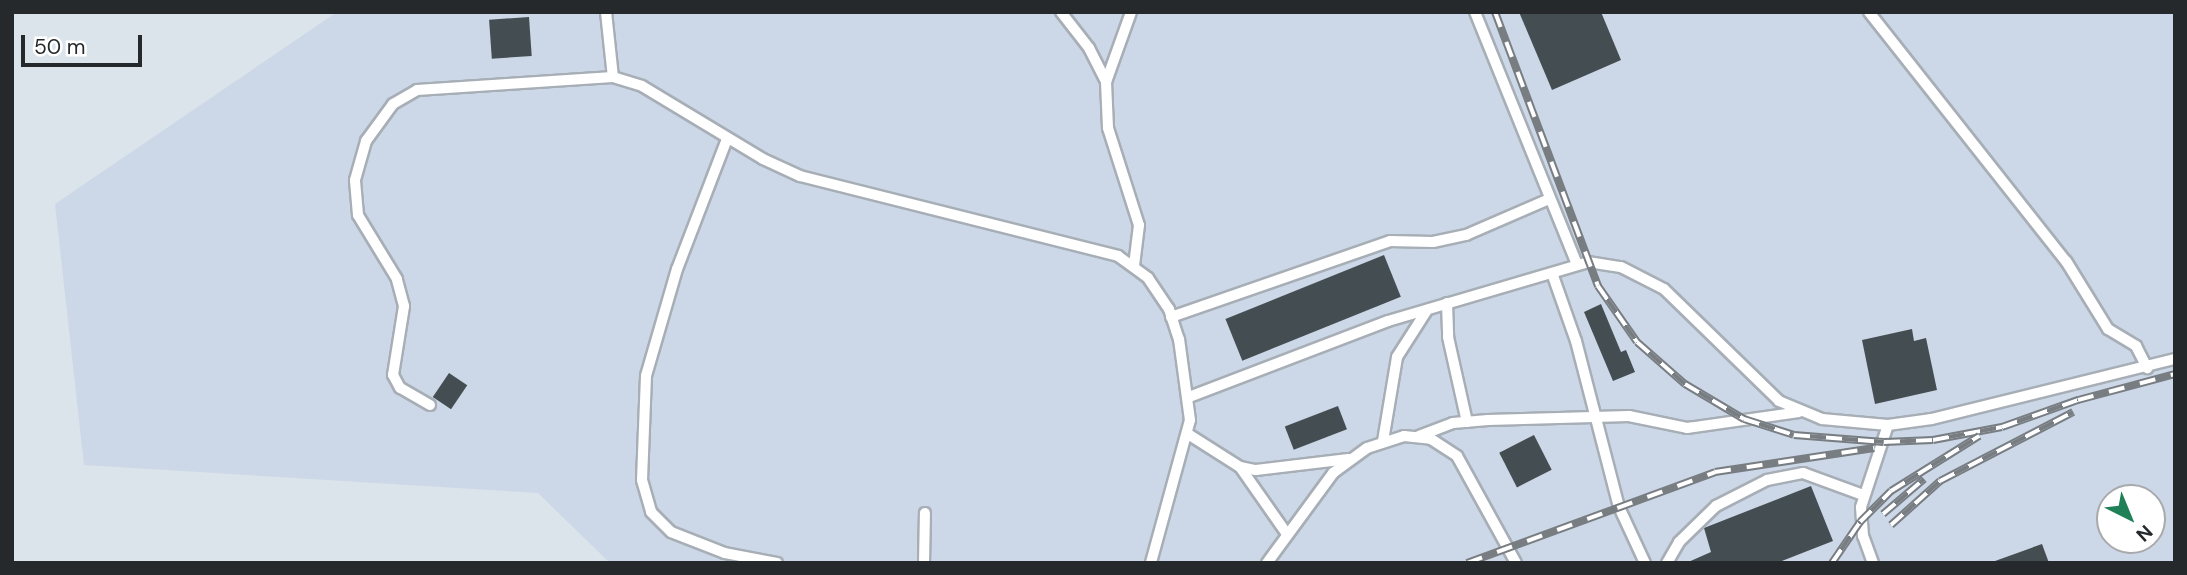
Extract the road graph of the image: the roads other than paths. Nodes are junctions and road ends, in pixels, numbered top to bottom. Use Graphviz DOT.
graph roads {
  1 [pos="606,12"];
  2 [pos="1061,12"];
  3 [pos="1131,12"];
  4 [pos="1475,12"];
  5 [pos="1869,12"];
  6 [pos="613,77"];
  7 [pos="1106,82"];
  8 [pos="727,139"];
  9 [pos="1549,199"];
  10 [pos="1577,264"];
  11 [pos="1134,266"];
  12 [pos="1552,273"];
  13 [pos="1447,303"];
  14 [pos="1427,310"];
  15 [pos="1171,317"];
  16 [pos="2175,359"];
  17 [pos="2147,368"];
  18 [pos="1189,397"];
  19 [pos="430,405"];
  20 [pos="1800,412"];
  21 [pos="1597,417"];
  22 [pos="1466,422"];
  23 [pos="1888,425"];
  24 [pos="1188,434"];
  25 [pos="1419,436"];
  26 [pos="1383,441"];
  27 [pos="1349,459"];
  28 [pos="1240,467"];
  29 [pos="1863,495"];
  30 [pos="925,513"];
  31 [pos="1287,534"];
  32 [pos="777,563"];
  33 [pos="924,563"];
  34 [pos="1151,563"];
  35 [pos="1267,563"];
  36 [pos="1516,563"];
  37 [pos="1645,563"];
  38 [pos="1667,563"];
  39 [pos="1873,563"];
  1 -- 6 [label="lane"];
  2 -- 7 [label="lane"];
  3 -- 7 [label="lane"];
  4 -- 9 [label="lane"];
  5 -- 17 [label="lane"];
  6 -- 8 [label="lane"];
  6 -- 19 [label="lane"];
  7 -- 11 [label="lane"];
  8 -- 11 [label="lane"];
  8 -- 32 [label="lane"];
  9 -- 10 [label="lane"];
  9 -- 15 [label="lane"];
  10 -- 12 [label="lane"];
  10 -- 20 [label="lane"];
  11 -- 15 [label="lane"];
  12 -- 13 [label="lane"];
  12 -- 21 [label="lane"];
  13 -- 14 [label="lane"];
  13 -- 22 [label="lane"];
  14 -- 18 [label="lane"];
  14 -- 26 [label="lane"];
  15 -- 18 [label="lane"];
  16 -- 17 [label="lane"];
  17 -- 23 [label="lane"];
  18 -- 24 [label="lane"];
  20 -- 21 [label="lane"];
  20 -- 23 [label="lane"];
  21 -- 22 [label="lane"];
  21 -- 37 [label="lane"];
  22 -- 25 [label="lane"];
  23 -- 29 [label="lane"];
  24 -- 28 [label="lane"];
  24 -- 34 [label="lane"];
  25 -- 26 [label="lane"];
  25 -- 36 [label="lane"];
  26 -- 27 [label="lane"];
  27 -- 28 [label="lane"];
  27 -- 31 [label="lane"];
  28 -- 31 [label="lane"];
  29 -- 38 [label="lane"];
  29 -- 39 [label="lane"];
  30 -- 33 [label="lane"];
  31 -- 35 [label="lane"];
}
